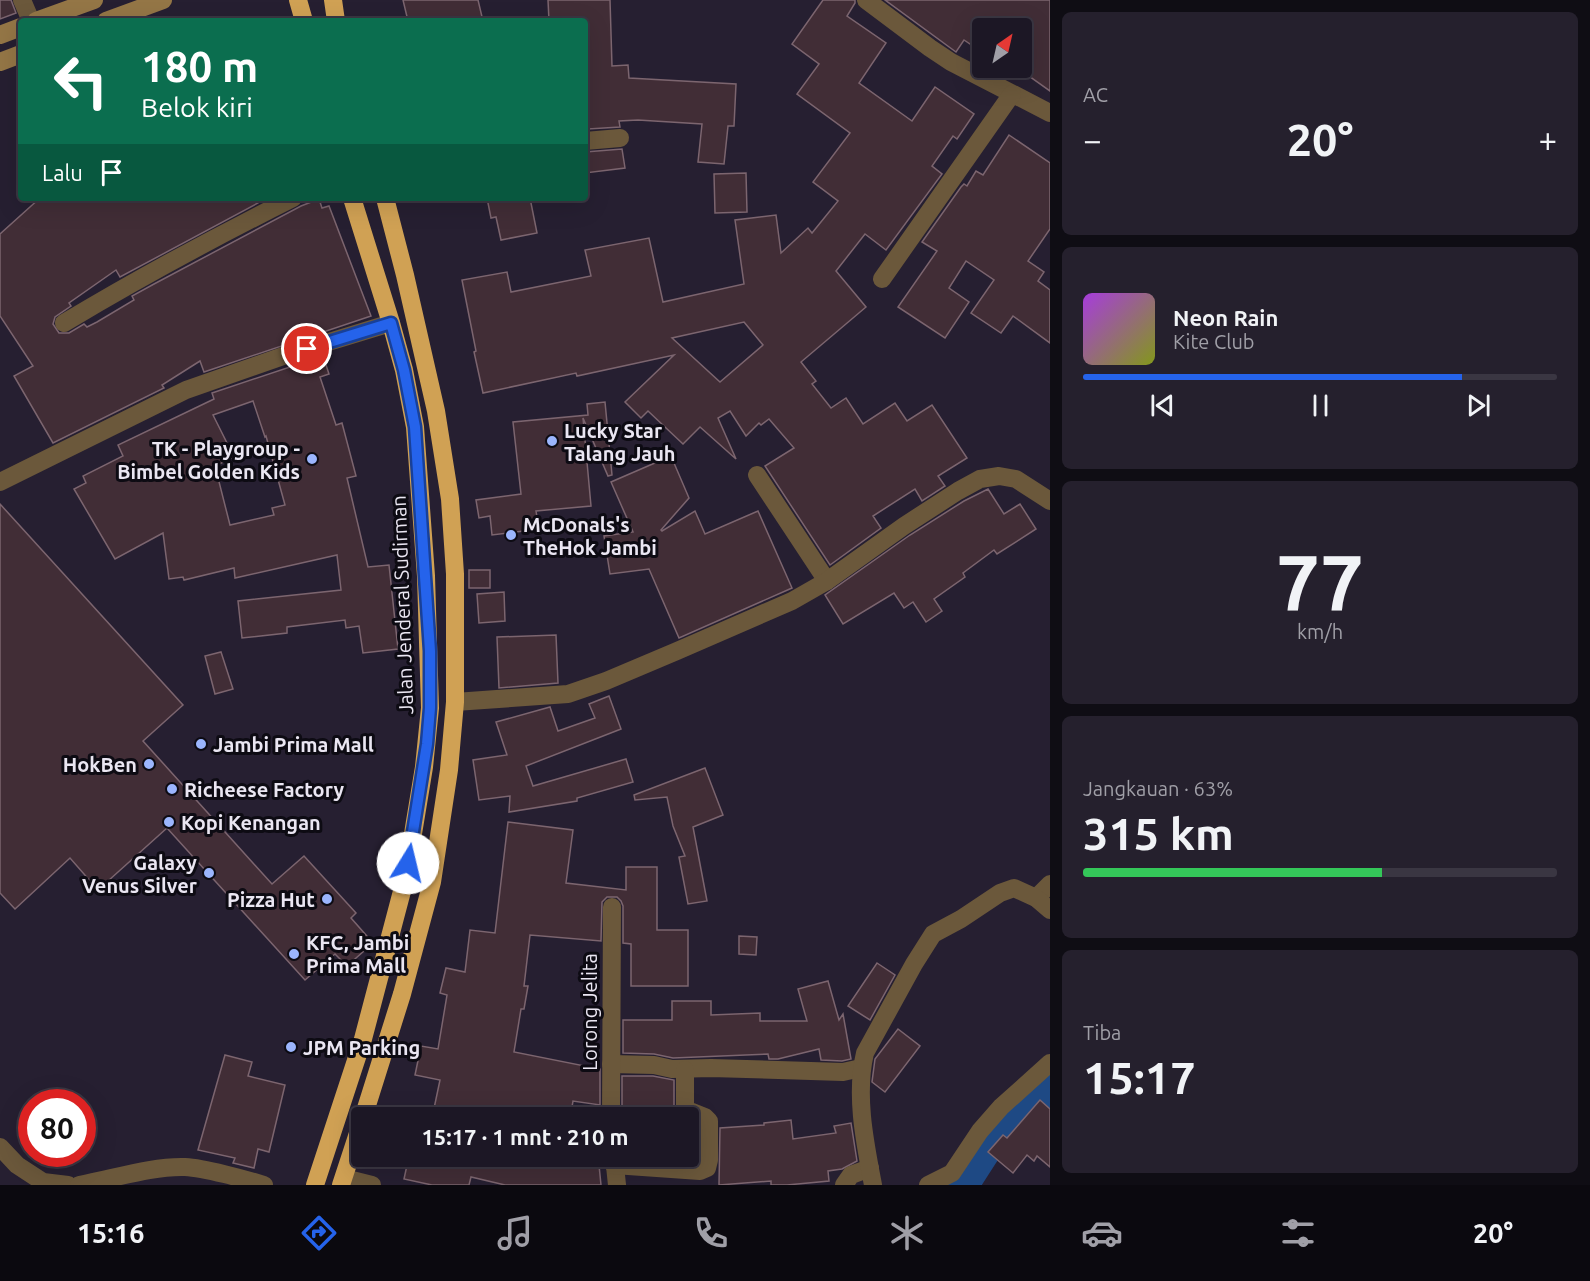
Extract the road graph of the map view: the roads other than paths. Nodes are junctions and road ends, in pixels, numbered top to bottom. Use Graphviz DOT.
graph roads {
  1 [pos="22,0"];
  2 [pos="94,0"];
  3 [pos="163,0"];
  4 [pos="298,0"];
  5 [pos="333,0"];
  6 [pos="866,0"];
  7 [pos="30,18"];
  8 [pos="44,18"];
  9 [pos="114,18"];
  10 [pos="303,18"];
  11 [pos="336,18"];
  12 [pos="18,28"];
  13 [pos="0,35"];
  14 [pos="18,55"];
  15 [pos="0,62"];
  16 [pos="1012,94"];
  17 [pos="1048,108"];
  18 [pos="620,138"];
  19 [pos="588,141"];
  20 [pos="287,201"];
  21 [pos="353,201"];
  22 [pos="386,201"];
  23 [pos="882,279"];
  24 [pos="64,323"];
  25 [pos="391,323"];
  26 [pos="757,475"];
  27 [pos="0,482"];
  28 [pos="1050,501"];
  29 [pos="455,574"];
  30 [pos="426,576"];
  31 [pos="827,581"];
  32 [pos="454,702"];
  33 [pos="1050,884"];
  34 [pos="1043,904"];
  35 [pos="612,907"];
  36 [pos="611,1064"];
  37 [pos="1050,1064"];
  38 [pos="861,1068"];
  39 [pos="685,1070"];
  40 [pos="366,1107"];
  41 [pos="611,1107"];
  42 [pos="685,1107"];
  43 [pos="699,1115"];
  44 [pos="0,1147"];
  45 [pos="351,1155"];
  46 [pos="615,1167"];
  47 [pos="669,1167"];
  48 [pos="872,1177"];
  49 [pos="343,1181"];
  50 [pos="933,1184"];
  51 [pos="68,1185"];
  52 [pos="79,1185"];
  53 [pos="264,1185"];
  54 [pos="315,1185"];
  55 [pos="372,1185"];
  56 [pos="616,1185"];
  57 [pos="844,1185"];
  1 -- 7 [label="street"];
  2 -- 8 [label="main road"];
  3 -- 9 [label="main road"];
  4 -- 10 [label="highway"];
  5 -- 11 [label="highway"];
  6 -- 16 [label="street"];
  12 -- 13 [label="main road"];
  14 -- 15 [label="main road"];
  16 -- 17 [label="street"];
  16 -- 23 [label="street"];
  18 -- 19 [label="street"];
  20 -- 24 [label="street"];
  21 -- 25 [label="highway, Jalan Jenderal Sudirman"];
  22 -- 29 [label="highway"];
  25 -- 27 [label="street"];
  25 -- 30 [label="highway, Jalan Jenderal Sudirman"];
  26 -- 31 [label="street"];
  28 -- 31 [label="street"];
  29 -- 30 [label="highway"];
  29 -- 32 [label="highway"];
  30 -- 54 [label="highway, Jalan Jenderal Sudirman"];
  31 -- 32 [label="street"];
  32 -- 40 [label="highway"];
  33 -- 34 [label="street"];
  34 -- 38 [label="street"];
  35 -- 36 [label="street, Lorong Jelita"];
  36 -- 39 [label="street"];
  36 -- 41 [label="street, Lorong Jelita"];
  37 -- 50 [label="street"];
  38 -- 39 [label="street"];
  38 -- 48 [label="street"];
  39 -- 42 [label="street"];
  43 -- 47 [label="street"];
  44 -- 51 [label="street"];
  45 -- 49 [label="highway"];
  46 -- 56 [label="street"];
  48 -- 57 [label="street"];
  49 -- 55 [label="street"];
  52 -- 53 [label="street"];
}
